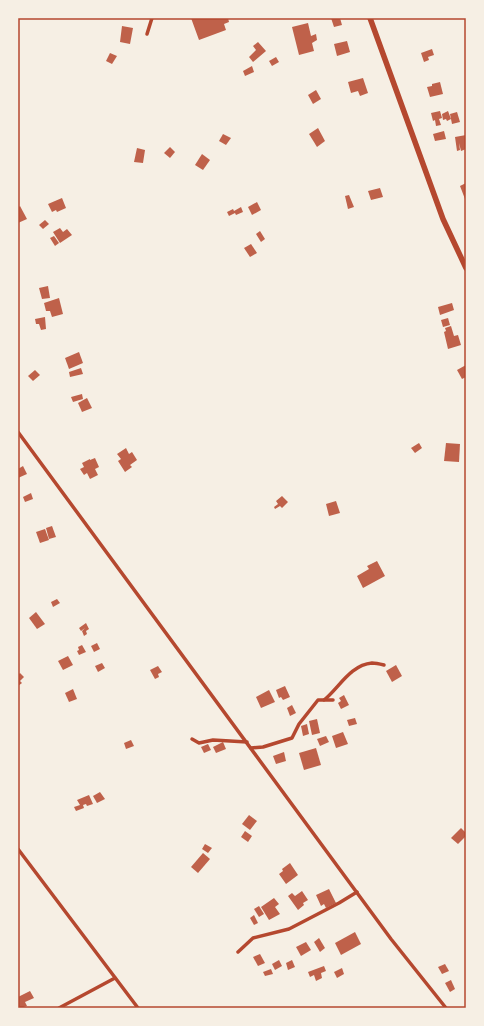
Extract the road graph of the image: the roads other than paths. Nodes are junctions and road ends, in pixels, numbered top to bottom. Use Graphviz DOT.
graph roads {
  1 [pos="152,18"];
  2 [pos="370,18"];
  3 [pos="147,34"];
  4 [pos="466,268"];
  5 [pos="18,432"];
  6 [pos="384,665"];
  7 [pos="324,700"];
  8 [pos="333,700"];
  9 [pos="192,739"];
  10 [pos="247,742"];
  11 [pos="251,748"];
  12 [pos="18,849"];
  13 [pos="357,892"];
  14 [pos="238,952"];
  15 [pos="115,978"];
  16 [pos="59,1008"];
  17 [pos="138,1008"];
  18 [pos="446,1008"];
  1 -- 3 [label="street"];
  2 -- 4 [label="main road"];
  5 -- 10 [label="street"];
  6 -- 7 [label="street"];
  7 -- 8 [label="street"];
  7 -- 11 [label="street"];
  9 -- 10 [label="street"];
  10 -- 11 [label="street"];
  11 -- 13 [label="street"];
  12 -- 15 [label="street"];
  13 -- 14 [label="street"];
  13 -- 18 [label="street"];
  15 -- 16 [label="street"];
  15 -- 17 [label="street"];
}
